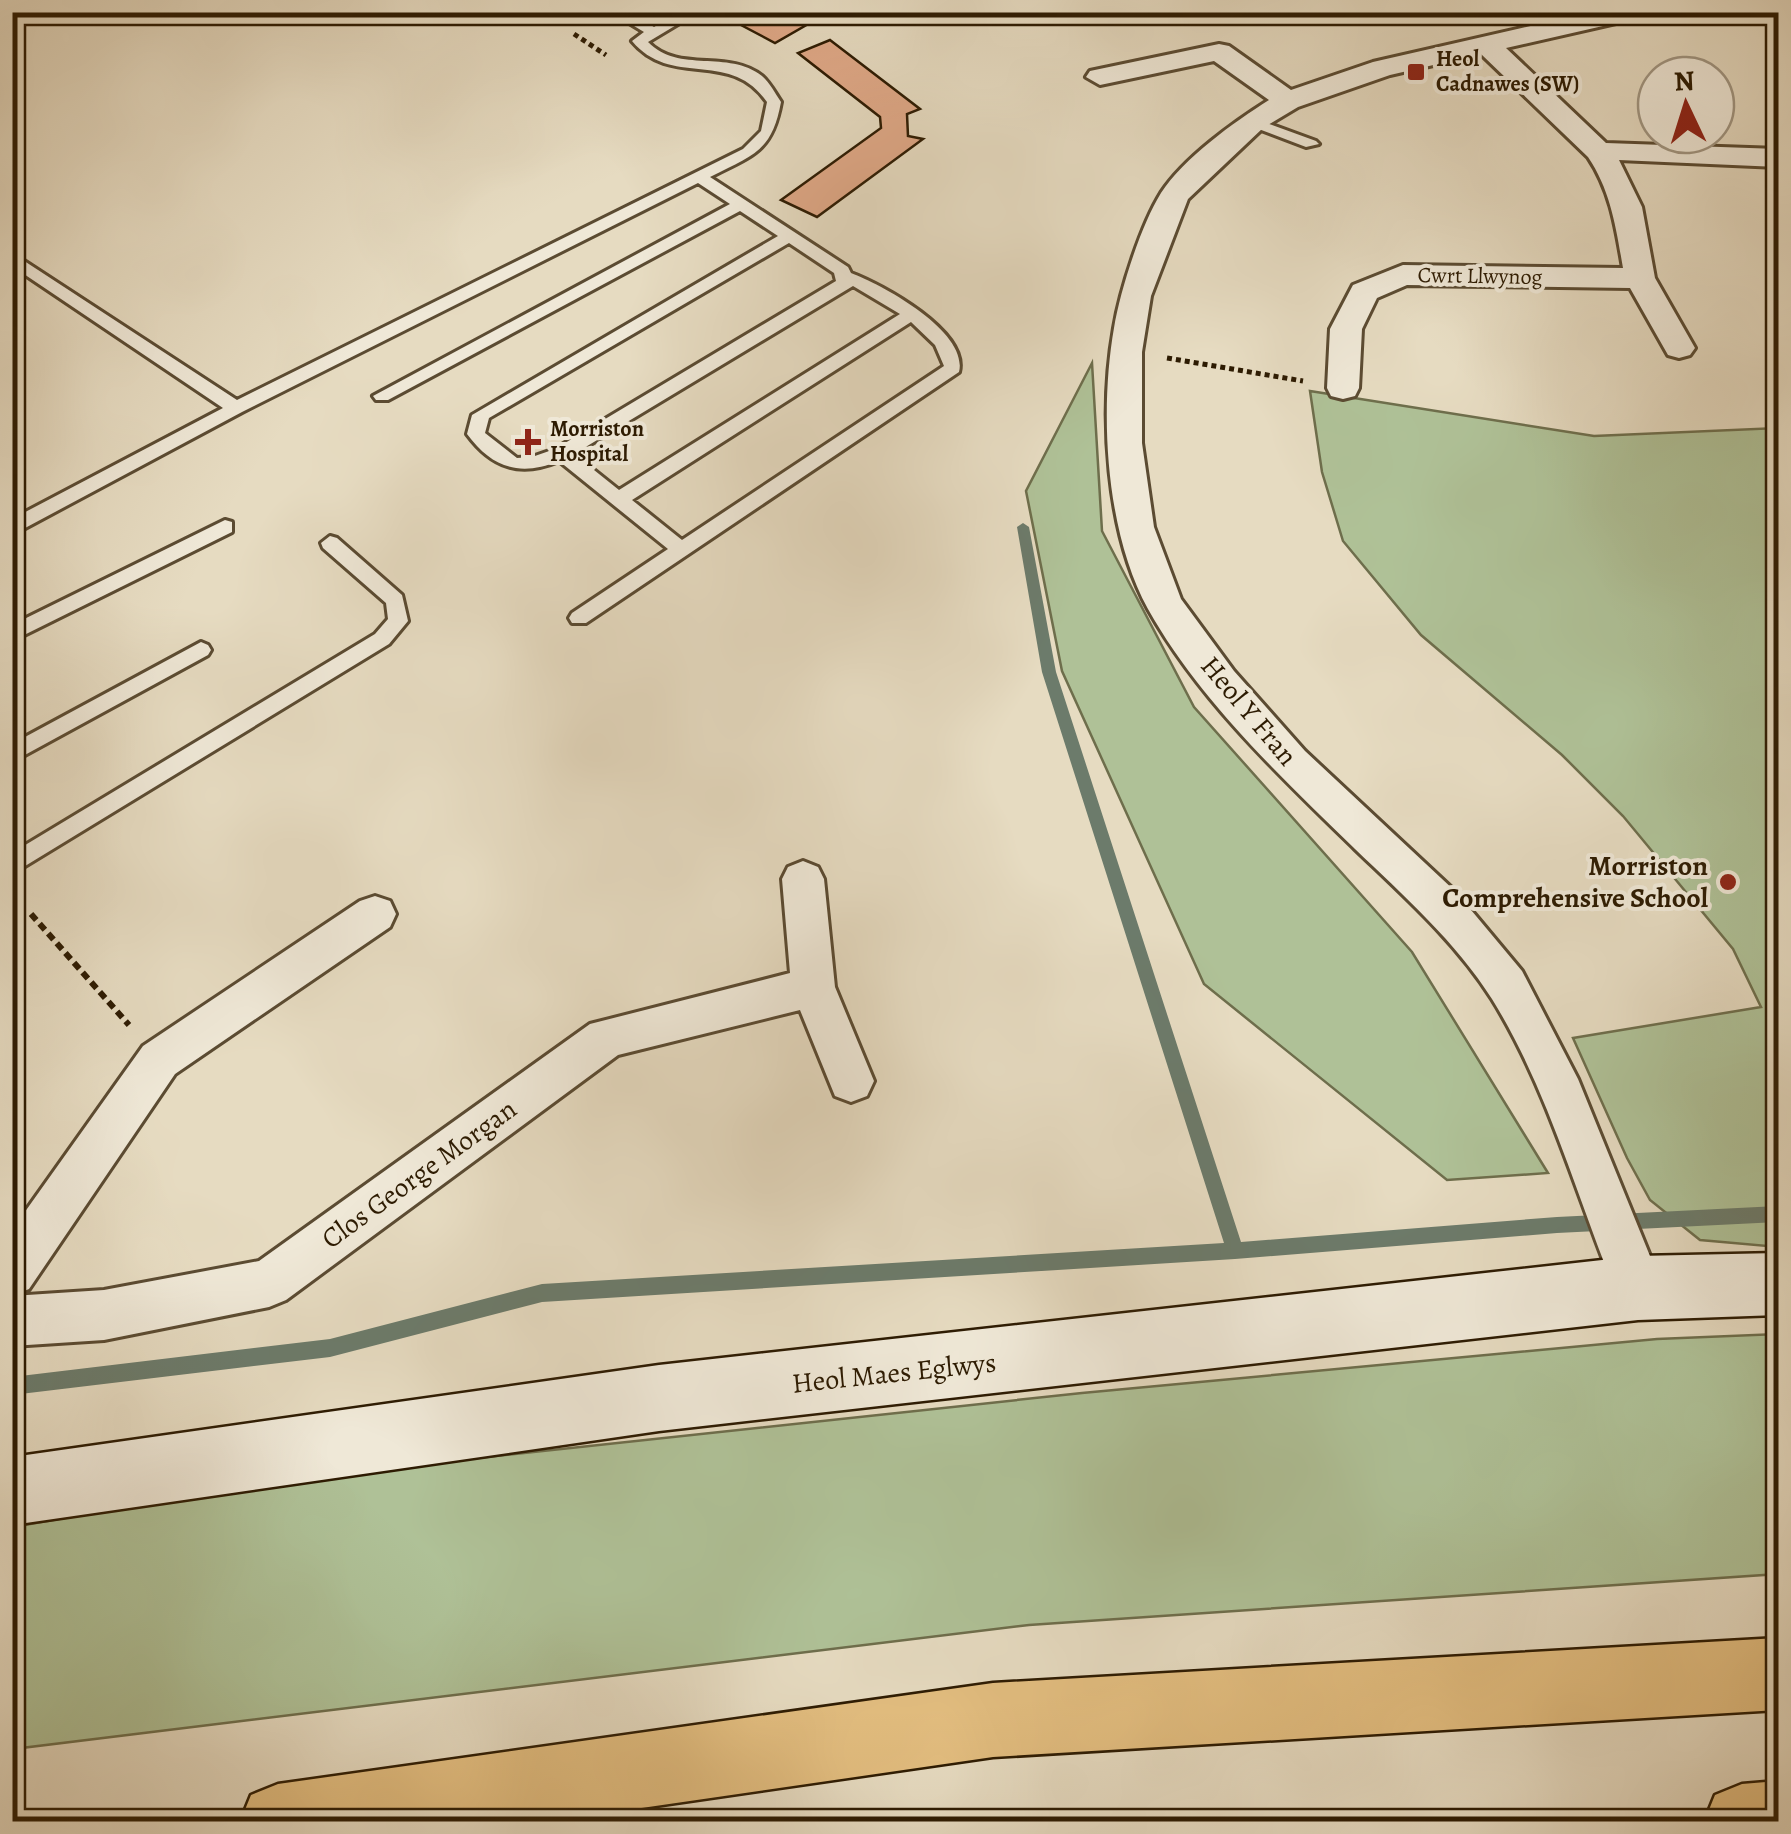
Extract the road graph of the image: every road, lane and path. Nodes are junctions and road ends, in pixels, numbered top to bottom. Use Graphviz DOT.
graph roads {
  1 [pos="618,12"];
  2 [pos="691,12"];
  3 [pos="1630,12"];
  4 [pos="652,31"];
  5 [pos="574,34"];
  6 [pos="1486,44"];
  7 [pos="606,55"];
  8 [pos="1100,77"];
  9 [pos="1288,101"];
  10 [pos="1253,122"];
  11 [pos="1311,144"];
  12 [pos="1598,151"];
  13 [pos="1778,158"];
  14 [pos="698,176"];
  15 [pos="740,205"];
  16 [pos="787,238"];
  17 [pos="12,258"];
  18 [pos="846,277"];
  19 [pos="1640,278"];
  20 [pos="912,314"];
  21 [pos="1678,348"];
  22 [pos="1126,352"];
  23 [pos="1342,388"];
  24 [pos="382,396"];
  25 [pos="236,408"];
  26 [pos="562,453"];
  27 [pos="619,499"];
  28 [pos="225,527"];
  29 [pos="12,528"];
  30 [pos="330,542"];
  31 [pos="682,550"];
  32 [pos="579,618"];
  33 [pos="12,634"];
  34 [pos="202,650"];
  35 [pos="12,754"];
  36 [pos="12,865"];
  37 [pos="803,878"];
  38 [pos="31,914"];
  39 [pos="375,914"];
  40 [pos="814,987"];
  41 [pos="159,1060"];
  42 [pos="851,1081"];
  43 [pos="12,1272"];
  44 [pos="1778,1284"];
  45 [pos="1638,1288"];
  46 [pos="12,1322"];
  47 [pos="12,1491"];
  48 [pos="1778,1674"];
  49 [pos="1778,1819"];
  50 [pos="278,1822"];
  51 [pos="1742,1822"];
  1 -- 4 [label="lane"];
  2 -- 4 [label="lane"];
  3 -- 6 [label="street, Heol Y Fran"];
  4 -- 14 [label="lane"];
  5 -- 7 [label="path"];
  6 -- 9 [label="street, Heol Y Fran"];
  6 -- 12 [label="street"];
  8 -- 9 [label="street"];
  9 -- 10 [label="street, Heol Y Fran"];
  10 -- 11 [label="lane"];
  10 -- 22 [label="street, Heol Y Fran"];
  12 -- 13 [label="street"];
  12 -- 19 [label="street"];
  14 -- 15 [label="lane"];
  14 -- 25 [label="lane"];
  15 -- 16 [label="lane"];
  15 -- 24 [label="lane"];
  16 -- 18 [label="lane"];
  16 -- 26 [label="lane"];
  17 -- 25 [label="lane"];
  18 -- 20 [label="lane"];
  18 -- 26 [label="lane"];
  19 -- 21 [label="street"];
  19 -- 23 [label="street, Cwrt Llwynog"];
  20 -- 27 [label="lane"];
  20 -- 31 [label="lane"];
  22 -- 23 [label="path"];
  22 -- 45 [label="street, Heol Y Fran"];
  25 -- 29 [label="lane"];
  26 -- 27 [label="lane"];
  27 -- 31 [label="lane"];
  28 -- 33 [label="lane"];
  30 -- 36 [label="lane"];
  31 -- 32 [label="lane"];
  34 -- 35 [label="lane"];
  37 -- 40 [label="street"];
  38 -- 41 [label="path"];
  39 -- 41 [label="street"];
  40 -- 42 [label="street"];
  40 -- 46 [label="street, Clos George Morgan"];
  41 -- 43 [label="street"];
  44 -- 45 [label="street, Heol Maes Eglwys"];
  45 -- 47 [label="street, Heol Maes Eglwys"];
  48 -- 50 [label="highway"];
  49 -- 51 [label="highway"];
}
